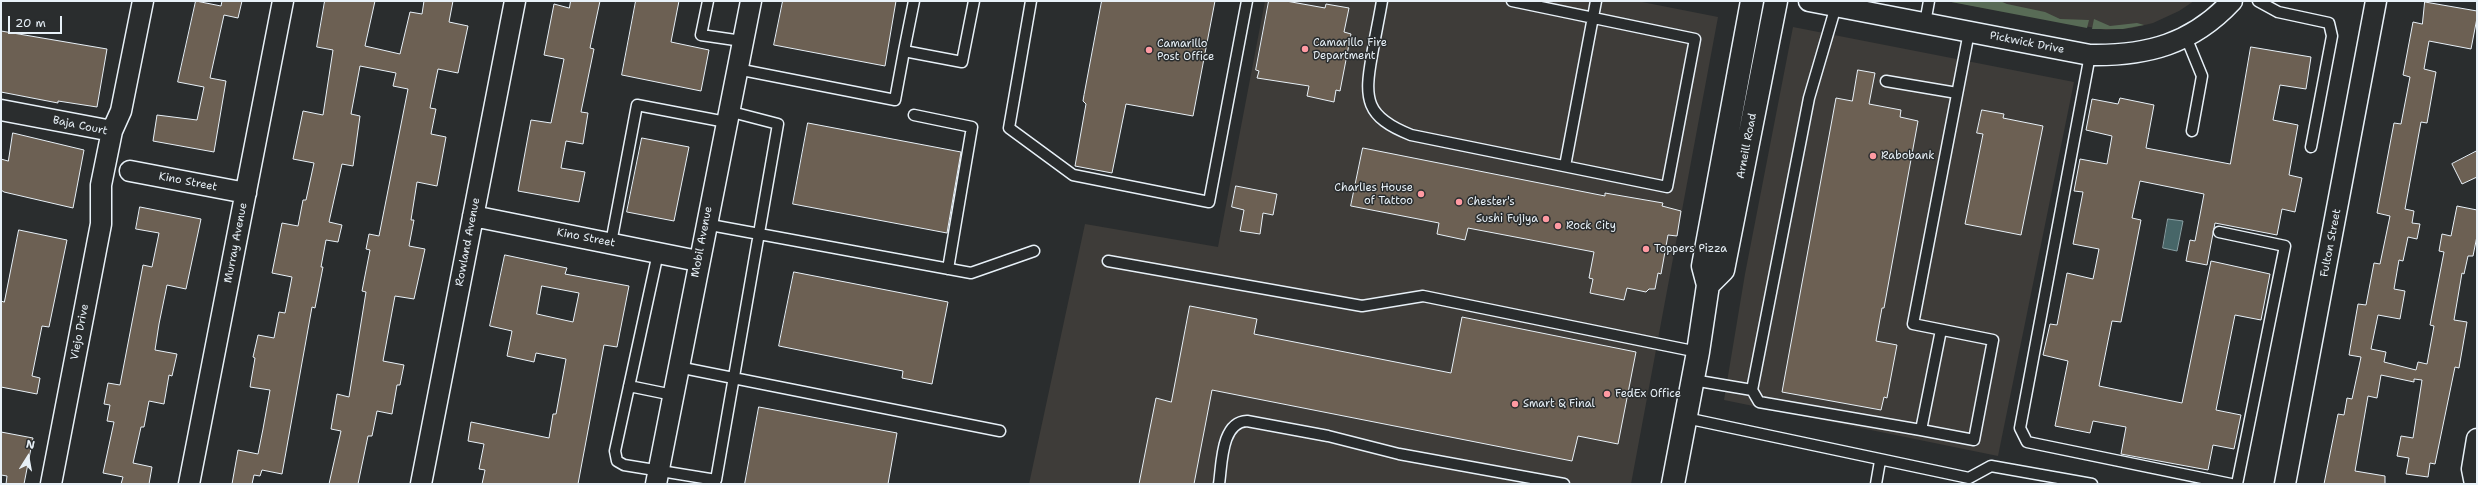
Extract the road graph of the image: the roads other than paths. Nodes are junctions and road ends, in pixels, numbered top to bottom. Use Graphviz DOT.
graph roads {
  1 [pos="143,1"];
  2 [pos="283,1"];
  3 [pos="515,1"];
  4 [pos="708,1"];
  5 [pos="751,1"];
  6 [pos="914,1"];
  7 [pos="974,1"];
  8 [pos="1031,1"];
  9 [pos="1247,1"];
  10 [pos="1382,1"];
  11 [pos="1512,1"];
  12 [pos="1596,1"];
  13 [pos="1752,1"];
  14 [pos="1776,1"];
  15 [pos="1809,1"];
  16 [pos="1929,1"];
  17 [pos="2232,1"];
  18 [pos="2258,1"];
  19 [pos="2376,1"];
  20 [pos="1836,6"];
  21 [pos="1593,18"];
  22 [pos="1925,23"];
  23 [pos="1969,32"];
  24 [pos="2186,37"];
  25 [pos="742,41"];
  26 [pos="904,51"];
  27 [pos="2090,55"];
  28 [pos="737,69"];
  29 [pos="1886,81"];
  30 [pos="1957,93"];
  31 [pos="1,110"];
  32 [pos="914,115"];
  33 [pos="727,116"];
  34 [pos="112,131"];
  35 [pos="2192,131"];
  36 [pos="2311,147"];
  37 [pos="1565,166"];
  38 [pos="130,171"];
  39 [pos="102,180"];
  40 [pos="246,193"];
  41 [pos="473,216"];
  42 [pos="705,224"];
  43 [pos="2219,232"];
  44 [pos="760,236"];
  45 [pos="612,243"];
  46 [pos="1034,251"];
  47 [pos="658,253"];
  48 [pos="698,261"];
  49 [pos="1108,261"];
  50 [pos="948,269"];
  51 [pos="1708,285"];
  52 [pos="1941,330"];
  53 [pos="1698,352"];
  54 [pos="678,367"];
  55 [pos="734,377"];
  56 [pos="1693,380"];
  57 [pos="629,386"];
  58 [pos="1752,390"];
  59 [pos="673,395"];
  60 [pos="1686,418"];
  61 [pos="1922,430"];
  62 [pos="1000,431"];
  63 [pos="2477,439"];
  64 [pos="1880,461"];
  65 [pos="657,477"];
  66 [pos="1969,481"];
  67 [pos="51,484"];
  68 [pos="189,484"];
  69 [pos="421,484"];
  70 [pos="1219,484"];
  71 [pos="1564,484"];
  72 [pos="1673,484"];
  73 [pos="1876,484"];
  74 [pos="2092,484"];
  75 [pos="2231,484"];
  76 [pos="2237,484"];
  77 [pos="2285,484"];
  78 [pos="2475,484"];
  1 -- 34 [label="street"];
  2 -- 40 [label="street, Murray Avenue"];
  3 -- 41 [label="street, Rowland Avenue"];
  4 -- 25 [label="lane"];
  5 -- 25 [label="street, Mobil Avenue"];
  6 -- 26 [label="lane"];
  7 -- 26 [label="lane"];
  8 -- 9 [label="lane"];
  10 -- 37 [label="lane"];
  11 -- 21 [label="lane"];
  12 -- 21 [label="lane"];
  13 -- 51 [label="main road, Arneill Road"];
  14 -- 51 [label="main road, Arneill Road"];
  15 -- 20 [label="street, Pickwick Drive"];
  16 -- 22 [label="lane"];
  17 -- 24 [label="street, Pickwick Drive"];
  18 -- 36 [label="lane"];
  19 -- 77 [label="street, Fulton Street"];
  20 -- 22 [label="street, Pickwick Drive"];
  20 -- 58 [label="lane"];
  21 -- 37 [label="lane"];
  21 -- 37 [label="lane"];
  22 -- 23 [label="street, Pickwick Drive"];
  23 -- 27 [label="street, Pickwick Drive"];
  23 -- 30 [label="lane"];
  24 -- 27 [label="street, Pickwick Drive"];
  24 -- 35 [label="lane"];
  25 -- 28 [label="street, Mobil Avenue"];
  26 -- 28 [label="lane"];
  27 -- 75 [label="lane"];
  28 -- 33 [label="street, Mobil Avenue"];
  29 -- 30 [label="lane"];
  30 -- 52 [label="lane"];
  31 -- 34 [label="street, Baja Court"];
  32 -- 50 [label="lane"];
  33 -- 42 [label="street, Mobil Avenue"];
  33 -- 44 [label="lane"];
  33 -- 45 [label="lane"];
  34 -- 39 [label="street, Baja Court"];
  38 -- 40 [label="street, Kino Street"];
  39 -- 67 [label="street, Viejo Drive"];
  40 -- 68 [label="street, Murray Avenue"];
  41 -- 45 [label="street, Kino Street"];
  41 -- 69 [label="street, Rowland Avenue"];
  42 -- 44 [label="lane"];
  42 -- 48 [label="street, Mobil Avenue"];
  43 -- 76 [label="lane"];
  44 -- 50 [label="lane"];
  44 -- 55 [label="lane"];
  45 -- 47 [label="street, Kino Street"];
  46 -- 50 [label="lane"];
  47 -- 48 [label="street, Kino Street"];
  47 -- 57 [label="lane"];
  48 -- 54 [label="street, Mobil Avenue"];
  49 -- 53 [label="lane"];
  51 -- 53 [label="main road, Arneill Road"];
  52 -- 61 [label="lane"];
  52 -- 61 [label="lane"];
  53 -- 56 [label="main road, Arneill Road"];
  54 -- 55 [label="lane"];
  54 -- 59 [label="street, Mobil Avenue"];
  55 -- 62 [label="lane"];
  55 -- 65 [label="lane"];
  56 -- 58 [label="lane"];
  56 -- 60 [label="main road, Arneill Road"];
  57 -- 59 [label="lane"];
  57 -- 65 [label="lane"];
  58 -- 61 [label="lane"];
  59 -- 65 [label="street, Mobil Avenue"];
  60 -- 64 [label="lane"];
  60 -- 72 [label="main road, Arneill Road"];
  63 -- 78 [label="street"];
  64 -- 66 [label="lane"];
  64 -- 73 [label="lane"];
  66 -- 74 [label="lane"];
  70 -- 71 [label="lane"];
}
